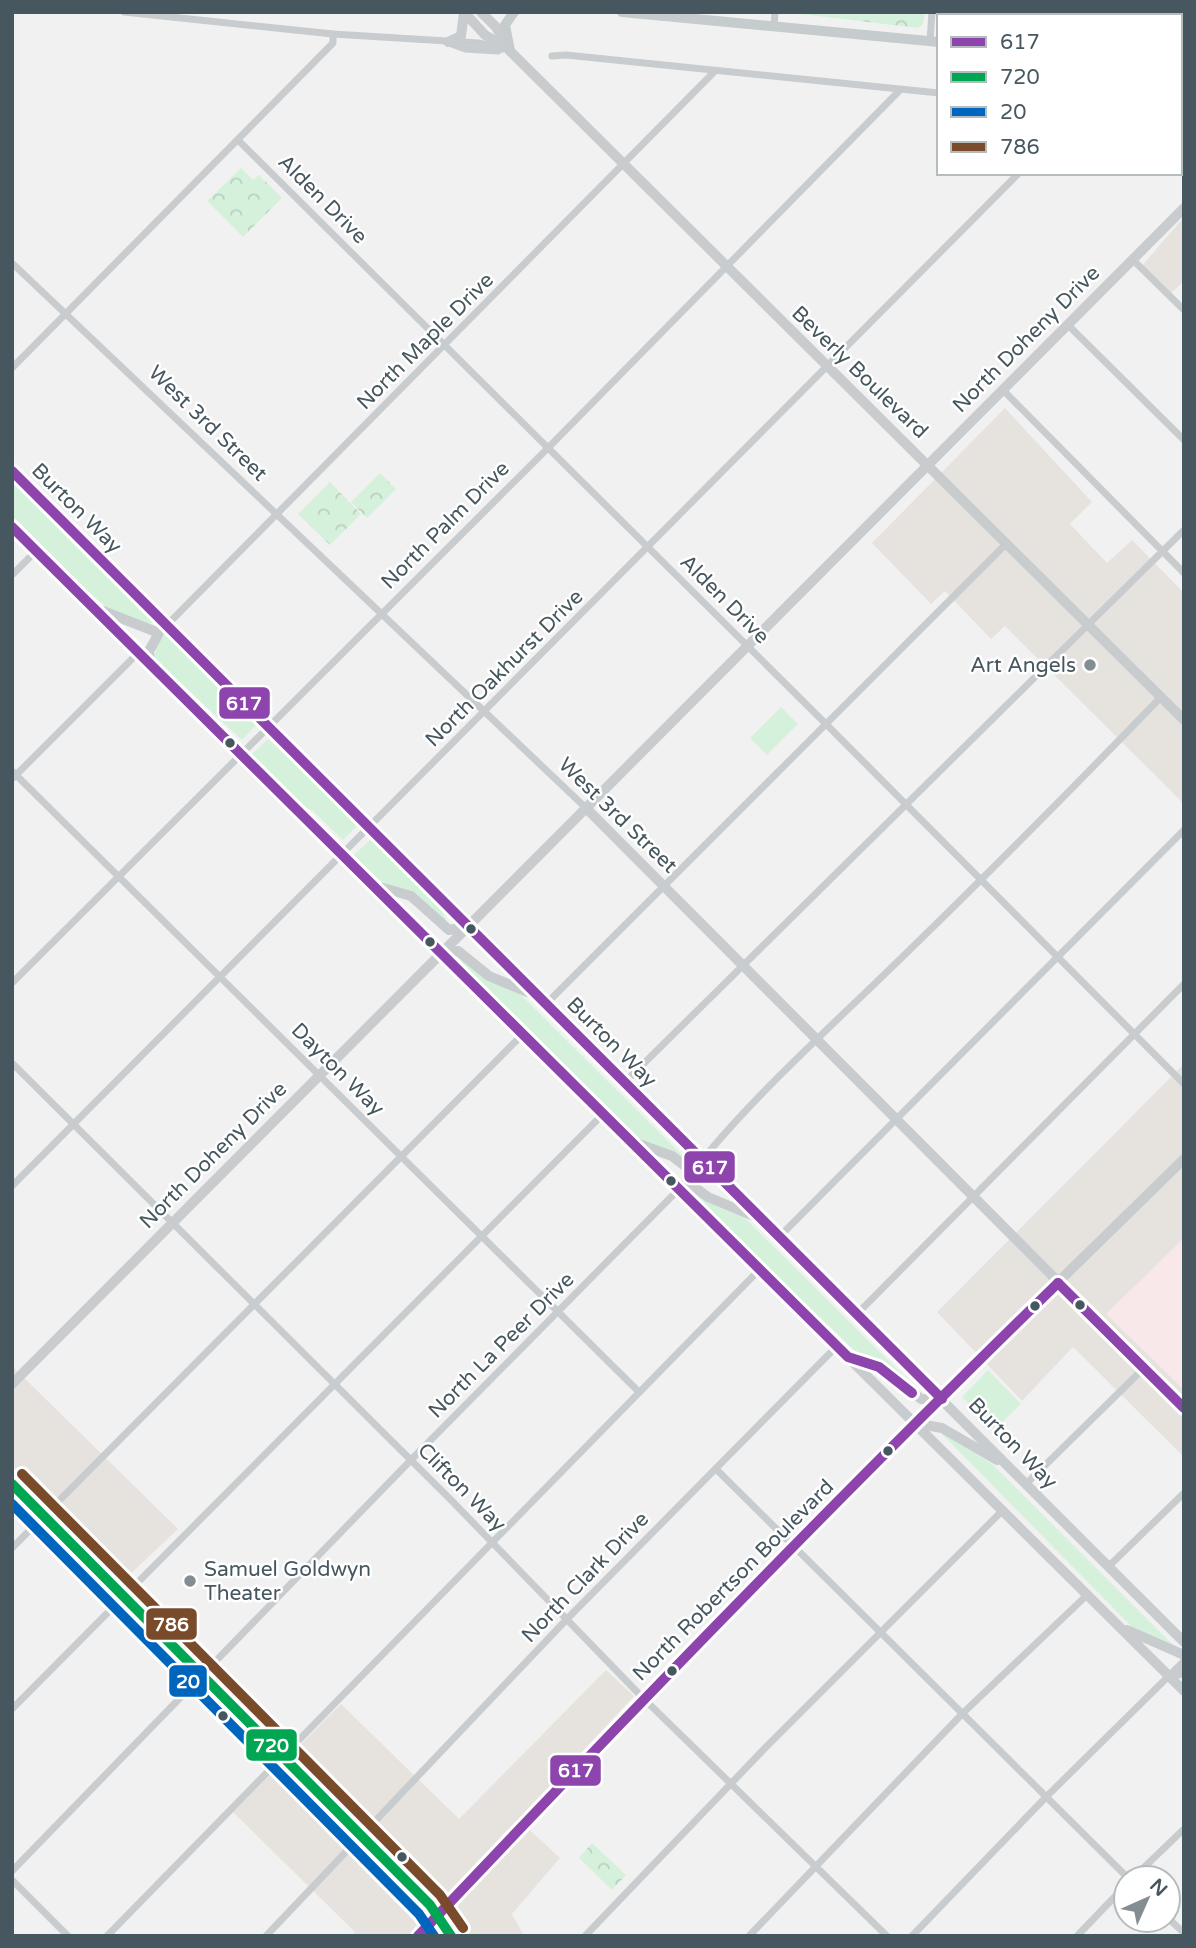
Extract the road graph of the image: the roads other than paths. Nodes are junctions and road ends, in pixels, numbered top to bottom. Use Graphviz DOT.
graph roads {
  1 [pos="124,12"];
  2 [pos="464,12"];
  3 [pos="481,12"];
  4 [pos="514,12"];
  5 [pos="622,12"];
  6 [pos="775,12"];
  7 [pos="932,12"];
  8 [pos="774,27"];
  9 [pos="333,34"];
  10 [pos="934,41"];
  11 [pos="448,42"];
  12 [pos="510,51"];
  13 [pos="552,56"];
  14 [pos="714,72"];
  15 [pos="900,90"];
  16 [pos="937,93"];
  17 [pos="239,141"];
  18 [pos="623,165"];
  19 [pos="1017,175"];
  20 [pos="1184,208"];
  21 [pos="1133,260"];
  22 [pos="12,263"];
  23 [pos="726,267"];
  24 [pos="1184,310"];
  25 [pos="65,313"];
  26 [pos="1068,325"];
  27 [pos="446,345"];
  28 [pos="827,367"];
  29 [pos="12,368"];
  30 [pos="1003,390"];
  31 [pos="1184,440"];
  32 [pos="548,448"];
  33 [pos="928,466"];
  34 [pos="12,471"];
  35 [pos="275,514"];
  36 [pos="12,527"];
  37 [pos="1184,530"];
  38 [pos="1006,544"];
  39 [pos="649,547"];
  40 [pos="36,551"];
  41 [pos="1162,551"];
  42 [pos="1184,573"];
  43 [pos="12,575"];
  44 [pos="89,603"];
  45 [pos="380,615"];
  46 [pos="1088,624"];
  47 [pos="163,630"];
  48 [pos="748,646"];
  49 [pos="139,652"];
  50 [pos="150,664"];
  51 [pos="1161,697"];
  52 [pos="484,712"];
  53 [pos="1184,720"];
  54 [pos="827,724"];
  55 [pos="268,727"];
  56 [pos="241,754"];
  57 [pos="14,775"];
  58 [pos="906,804"];
  59 [pos="586,808"];
  60 [pos="369,828"];
  61 [pos="1184,830"];
  62 [pos="342,855"];
  63 [pos="119,875"];
  64 [pos="981,880"];
  65 [pos="373,885"];
  66 [pos="664,886"];
  67 [pos="468,926"];
  68 [pos="441,952"];
  69 [pos="1056,958"];
  70 [pos="743,965"];
  71 [pos="221,977"];
  72 [pos="12,983"];
  73 [pos="1184,984"];
  74 [pos="544,1002"];
  75 [pos="523,1034"];
  76 [pos="1133,1034"];
  77 [pos="817,1039"];
  78 [pos="12,1063"];
  79 [pos="320,1076"];
  80 [pos="625,1083"];
  81 [pos="1184,1084"];
  82 [pos="603,1114"];
  83 [pos="897,1118"];
  84 [pos="74,1124"];
  85 [pos="627,1138"];
  86 [pos="402,1156"];
  87 [pos="702,1158"];
  88 [pos="1184,1159"];
  89 [pos="12,1186"];
  90 [pos="679,1189"];
  91 [pos="973,1197"];
  92 [pos="765,1223"];
  93 [pos="172,1224"];
  94 [pos="481,1237"];
  95 [pos="779,1237"];
  96 [pos="760,1269"];
  97 [pos="1058,1283"];
  98 [pos="254,1305"];
  99 [pos="558,1313"];
  100 [pos="858,1314"];
  101 [pos="837,1346"];
  102 [pos="848,1357"];
  103 [pos="1144,1368"];
  104 [pos="12,1384"];
  105 [pos="333,1385"];
  106 [pos="639,1392"];
  107 [pos="945,1395"];
  108 [pos="1184,1408"];
  109 [pos="914,1423"];
  110 [pos="410,1461"];
  111 [pos="1006,1465"];
  112 [pos="716,1469"];
  113 [pos="12,1484"];
  114 [pos="1026,1484"];
  115 [pos="1184,1493"];
  116 [pos="1002,1510"];
  117 [pos="44,1516"];
  118 [pos="491,1541"];
  119 [pos="794,1546"];
  120 [pos="12,1548"];
  121 [pos="1108,1567"];
  122 [pos="125,1595"];
  123 [pos="1087,1595"];
  124 [pos="567,1619"];
  125 [pos="1117,1625"];
  126 [pos="880,1632"];
  127 [pos="1184,1642"];
  128 [pos="1184,1655"];
  129 [pos="1184,1661"];
  130 [pos="1184,1672"];
  131 [pos="203,1674"];
  132 [pos="1169,1676"];
  133 [pos="1184,1691"];
  134 [pos="643,1698"];
  135 [pos="12,1709"];
  136 [pos="962,1714"];
  137 [pos="283,1754"];
  138 [pos="732,1783"];
  139 [pos="1046,1797"];
  140 [pos="1184,1829"];
  141 [pos="361,1834"];
  142 [pos="1115,1864"];
  143 [pos="1145,1864"];
  144 [pos="817,1865"];
  145 [pos="12,1871"];
  146 [pos="12,1880"];
  147 [pos="1112,1900"];
  148 [pos="438,1913"];
  149 [pos="68,1936"];
  150 [pos="107,1936"];
  151 [pos="266,1936"];
  152 [pos="418,1936"];
  153 [pos="451,1936"];
  154 [pos="585,1936"];
  155 [pos="749,1936"];
  156 [pos="887,1936"];
  157 [pos="912,1936"];
  158 [pos="1077,1936"];
  1 -- 9 [label="street"];
  2 -- 11 [label="main road"];
  2 -- 12 [label="main road, Beverly Boulevard"];
  3 -- 12 [label="main road, Beverly Boulevard"];
  4 -- 12 [label="main road"];
  5 -- 8 [label="main road"];
  6 -- 8 [label="street"];
  7 -- 10 [label="street"];
  8 -- 10 [label="main road"];
  9 -- 11 [label="street"];
  9 -- 17 [label="street"];
  11 -- 12 [label="street"];
  12 -- 18 [label="main road, Beverly Boulevard"];
  13 -- 14 [label="street"];
  14 -- 15 [label="street"];
  14 -- 18 [label="street, North Maple Drive"];
  15 -- 16 [label="street"];
  15 -- 23 [label="street, North Palm Drive"];
  17 -- 25 [label="street"];
  17 -- 27 [label="street, Alden Drive"];
  18 -- 23 [label="main road, Beverly Boulevard"];
  18 -- 27 [label="street, North Maple Drive"];
  19 -- 28 [label="street, North Oakhurst Drive"];
  20 -- 21 [label="main road, North Doheny Drive"];
  21 -- 24 [label="street"];
  21 -- 26 [label="main road, North Doheny Drive"];
  22 -- 25 [label="street, West 3rd Street"];
  23 -- 28 [label="main road, Beverly Boulevard"];
  23 -- 32 [label="street, North Palm Drive"];
  25 -- 29 [label="street"];
  25 -- 35 [label="street, West 3rd Street"];
  26 -- 30 [label="main road, North Doheny Drive"];
  26 -- 31 [label="street"];
  27 -- 32 [label="street, Alden Drive"];
  27 -- 35 [label="street, North Maple Drive"];
  28 -- 33 [label="main road, Beverly Boulevard"];
  28 -- 39 [label="street, North Oakhurst Drive"];
  30 -- 33 [label="main road, North Doheny Drive"];
  30 -- 41 [label="street"];
  32 -- 39 [label="street, Alden Drive"];
  32 -- 45 [label="street, North Palm Drive"];
  33 -- 38 [label="main road, Beverly Boulevard"];
  33 -- 48 [label="main road, North Doheny Drive"];
  34 -- 47 [label="main road, Burton Way"];
  35 -- 45 [label="street, West 3rd Street"];
  35 -- 47 [label="street, North Maple Drive"];
  36 -- 40 [label="main road"];
  37 -- 41 [label="street"];
  38 -- 46 [label="main road, Beverly Boulevard"];
  38 -- 54 [label="street"];
  39 -- 48 [label="street, Alden Drive"];
  39 -- 52 [label="street, North Oakhurst Drive"];
  40 -- 43 [label="street"];
  40 -- 44 [label="main road"];
  41 -- 42 [label="street"];
  41 -- 46 [label="street"];
  44 -- 47 [label="main road"];
  44 -- 49 [label="main road"];
  45 -- 52 [label="street, West 3rd Street"];
  45 -- 55 [label="street, North Palm Drive"];
  46 -- 51 [label="main road, Beverly Boulevard"];
  46 -- 58 [label="street"];
  47 -- 50 [label="main road"];
  47 -- 55 [label="main road, Burton Way"];
  48 -- 54 [label="street, Alden Drive"];
  48 -- 59 [label="main road, North Doheny Drive"];
  49 -- 50 [label="main road"];
  49 -- 57 [label="street"];
  50 -- 56 [label="main road"];
  51 -- 53 [label="main road, Beverly Boulevard"];
  51 -- 64 [label="street"];
  52 -- 59 [label="street, West 3rd Street"];
  52 -- 60 [label="street, North Oakhurst Drive"];
  54 -- 58 [label="street, Alden Drive"];
  54 -- 66 [label="street"];
  55 -- 56 [label="street, North Palm Drive"];
  55 -- 60 [label="main road, Burton Way"];
  56 -- 62 [label="main road"];
  56 -- 63 [label="street, North Palm Drive"];
  57 -- 63 [label="street, Dayton Way"];
  58 -- 64 [label="street, Alden Drive"];
  58 -- 70 [label="street"];
  59 -- 66 [label="main road, West 3rd Street"];
  59 -- 67 [label="main road, North Doheny Drive"];
  60 -- 62 [label="street, North Oakhurst Drive"];
  60 -- 67 [label="main road, Burton Way"];
  61 -- 69 [label="street"];
  62 -- 65 [label="main road"];
  62 -- 71 [label="street, North Oakhurst Drive"];
  63 -- 71 [label="street, Dayton Way"];
  63 -- 72 [label="street, North Palm Drive"];
  64 -- 69 [label="street, Alden Drive"];
  64 -- 77 [label="street, North La Peer Drive"];
  65 -- 67 [label="main road"];
  65 -- 68 [label="main road"];
  66 -- 70 [label="main road, West 3rd Street"];
  66 -- 74 [label="street"];
  67 -- 68 [label="main road, North Doheny Drive"];
  67 -- 74 [label="main road, Burton Way"];
  68 -- 74 [label="main road"];
  68 -- 75 [label="main road"];
  68 -- 79 [label="main road, North Doheny Drive"];
  69 -- 76 [label="street, Alden Drive"];
  69 -- 83 [label="street"];
  70 -- 77 [label="main road, West 3rd Street"];
  70 -- 80 [label="street"];
  71 -- 79 [label="street, Dayton Way"];
  71 -- 84 [label="street, North Oakhurst Drive"];
  73 -- 76 [label="street"];
  74 -- 80 [label="main road, Burton Way"];
  75 -- 82 [label="main road"];
  75 -- 86 [label="street"];
  76 -- 81 [label="street, Alden Drive"];
  76 -- 91 [label="street"];
  77 -- 83 [label="main road, West 3rd Street"];
  77 -- 87 [label="street, North La Peer Drive"];
  78 -- 84 [label="street, Clifton Way"];
  79 -- 86 [label="street, Dayton Way"];
  79 -- 93 [label="main road, North Doheny Drive"];
  80 -- 87 [label="main road, Burton Way"];
  82 -- 85 [label="main road"];
  82 -- 94 [label="street"];
  83 -- 91 [label="main road, West 3rd Street"];
  83 -- 95 [label="street"];
  84 -- 89 [label="street, North Oakhurst Drive"];
  84 -- 93 [label="street, Clifton Way"];
  85 -- 87 [label="main road"];
  85 -- 90 [label="main road"];
  86 -- 94 [label="street, Dayton Way"];
  86 -- 98 [label="street"];
  87 -- 90 [label="street, North La Peer Drive"];
  87 -- 92 [label="main road, Burton Way"];
  88 -- 97 [label="main road, North Robertson Boulevard"];
  90 -- 92 [label="main road"];
  90 -- 96 [label="main road"];
  90 -- 99 [label="street, North La Peer Drive"];
  91 -- 97 [label="main road, West 3rd Street"];
  91 -- 100 [label="street"];
  92 -- 95 [label="main road, Burton Way"];
  93 -- 98 [label="street, Clifton Way"];
  93 -- 104 [label="main road, North Doheny Drive"];
  94 -- 99 [label="street, Dayton Way"];
  94 -- 105 [label="street"];
  95 -- 100 [label="main road, Burton Way"];
  96 -- 101 [label="main road"];
  96 -- 106 [label="street"];
  97 -- 103 [label="main road, West 3rd Street"];
  97 -- 107 [label="main road, North Robertson Boulevard"];
  98 -- 105 [label="street, Clifton Way"];
  98 -- 117 [label="street"];
  99 -- 106 [label="street, Dayton Way"];
  99 -- 110 [label="street, North La Peer Drive"];
  100 -- 107 [label="main road, Burton Way"];
  101 -- 102 [label="main road"];
  101 -- 112 [label="street, North Clark Drive"];
  102 -- 107 [label="main road"];
  102 -- 109 [label="main road"];
  103 -- 108 [label="main road, West 3rd Street"];
  103 -- 114 [label="street"];
  105 -- 110 [label="street, Clifton Way"];
  105 -- 122 [label="street"];
  106 -- 118 [label="street"];
  107 -- 109 [label="main road, North Robertson Boulevard"];
  107 -- 111 [label="main road, Burton Way"];
  109 -- 111 [label="main road"];
  109 -- 116 [label="main road"];
  109 -- 119 [label="main road, North Robertson Boulevard"];
  110 -- 118 [label="street, Clifton Way"];
  110 -- 131 [label="street, North La Peer Drive"];
  111 -- 114 [label="main road, Burton Way"];
  112 -- 119 [label="street"];
  112 -- 124 [label="street, North Clark Drive"];
  113 -- 117 [label="main road"];
  114 -- 121 [label="main road, Burton Way"];
  115 -- 121 [label="street"];
  116 -- 123 [label="main road"];
  116 -- 126 [label="street"];
  117 -- 120 [label="street"];
  117 -- 122 [label="main road"];
  118 -- 124 [label="street, Clifton Way"];
  118 -- 137 [label="street"];
  119 -- 126 [label="street"];
  119 -- 134 [label="main road, North Robertson Boulevard"];
  121 -- 127 [label="main road, Burton Way"];
  122 -- 131 [label="main road"];
  122 -- 135 [label="street"];
  123 -- 125 [label="main road"];
  123 -- 136 [label="street"];
  124 -- 134 [label="street, Clifton Way"];
  124 -- 141 [label="street, North Clark Drive"];
  125 -- 128 [label="main road"];
  125 -- 132 [label="main road"];
  126 -- 136 [label="street"];
  126 -- 138 [label="street"];
  129 -- 132 [label="street"];
  130 -- 132 [label="main road"];
  131 -- 137 [label="main road"];
  131 -- 145 [label="street, North La Peer Drive"];
  132 -- 133 [label="main road"];
  132 -- 139 [label="street"];
  134 -- 138 [label="street, Clifton Way"];
  134 -- 148 [label="main road, North Robertson Boulevard"];
  136 -- 139 [label="street"];
  136 -- 144 [label="street"];
  137 -- 141 [label="main road"];
  137 -- 150 [label="street"];
  138 -- 144 [label="street, Clifton Way"];
  138 -- 154 [label="street"];
  139 -- 142 [label="street"];
  139 -- 157 [label="street"];
  140 -- 143 [label="street"];
  141 -- 148 [label="main road"];
  141 -- 151 [label="street, North Clark Drive"];
  144 -- 155 [label="street"];
  144 -- 156 [label="street, Clifton Way"];
  146 -- 149 [label="street"];
  147 -- 158 [label="street"];
  148 -- 152 [label="main road, North Robertson Boulevard"];
  148 -- 153 [label="main road"];
}
